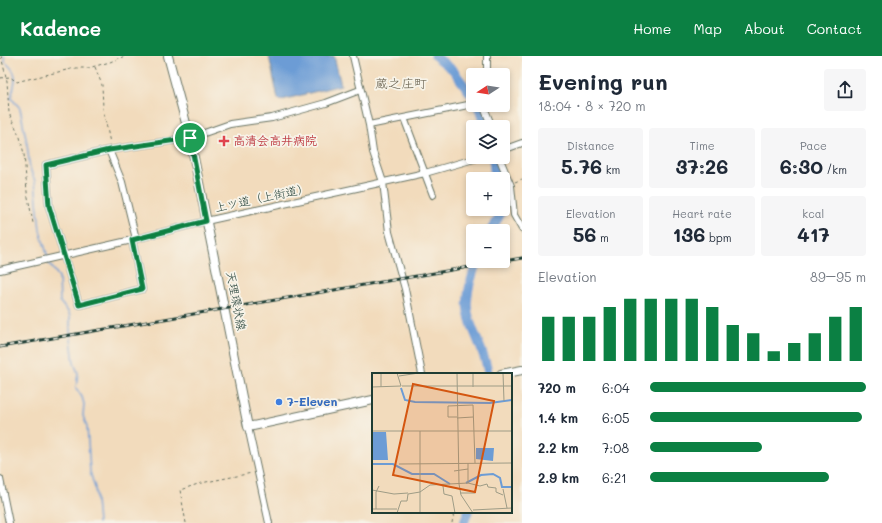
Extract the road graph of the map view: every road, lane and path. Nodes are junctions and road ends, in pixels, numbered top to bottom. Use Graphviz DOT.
graph roads {
  1 [pos="0,56"];
  2 [pos="125,56"];
  3 [pos="168,56"];
  4 [pos="353,56"];
  5 [pos="487,56"];
  6 [pos="95,66"];
  7 [pos="487,68"];
  8 [pos="6,77"];
  9 [pos="0,78"];
  10 [pos="360,90"];
  11 [pos="466,105"];
  12 [pos="404,118"];
  13 [pos="369,125"];
  14 [pos="190,138"];
  15 [pos="522,143"];
  16 [pos="510,147"];
  17 [pos="110,150"];
  18 [pos="466,161"];
  19 [pos="425,173"];
  20 [pos="522,179"];
  21 [pos="383,182"];
  22 [pos="510,184"];
  23 [pos="433,195"];
  24 [pos="206,221"];
  25 [pos="34,224"];
  26 [pos="522,228"];
  27 [pos="134,239"];
  28 [pos="65,254"];
  29 [pos="0,270"];
  30 [pos="522,370"];
  31 [pos="422,373"];
  32 [pos="506,373"];
  33 [pos="372,400"];
  34 [pos="248,427"];
  35 [pos="258,472"];
  36 [pos="0,480"];
  37 [pos="454,513"];
  38 [pos="8,523"];
  39 [pos="186,523"];
  40 [pos="269,523"];
  41 [pos="452,523"];
  1 -- 8 [label="path"];
  2 -- 6 [label="path"];
  3 -- 14 [label="main road, 天理環状線"];
  4 -- 10 [label="street"];
  5 -- 7 [label="street"];
  6 -- 8 [label="path"];
  6 -- 17 [label="path"];
  8 -- 9 [label="path"];
  8 -- 25 [label="path"];
  10 -- 13 [label="street"];
  10 -- 14 [label="street"];
  11 -- 12 [label="street"];
  12 -- 13 [label="street"];
  12 -- 19 [label="street"];
  13 -- 21 [label="street"];
  14 -- 17 [label="street"];
  14 -- 24 [label="main road, 天理環状線"];
  15 -- 16 [label="street"];
  17 -- 27 [label="street"];
  17 -- 28 [label="street"];
  18 -- 19 [label="street, 上ツ道（上街道）"];
  19 -- 21 [label="street, 上ツ道（上街道）"];
  19 -- 23 [label="street"];
  20 -- 22 [label="path"];
  21 -- 24 [label="street, 上ツ道（上街道）"];
  21 -- 31 [label="street"];
  22 -- 26 [label="street"];
  24 -- 27 [label="street, 上ツ道（上街道）"];
  24 -- 34 [label="main road, 天理環状線"];
  27 -- 28 [label="street, 上ツ道（上街道）"];
  27 -- 28 [label="street"];
  28 -- 29 [label="street, 上ツ道（上街道）"];
  30 -- 32 [label="main road"];
  33 -- 34 [label="main road"];
  34 -- 35 [label="street"];
  35 -- 39 [label="path"];
  35 -- 40 [label="street"];
  36 -- 38 [label="street"];
  37 -- 41 [label="path"];
}
